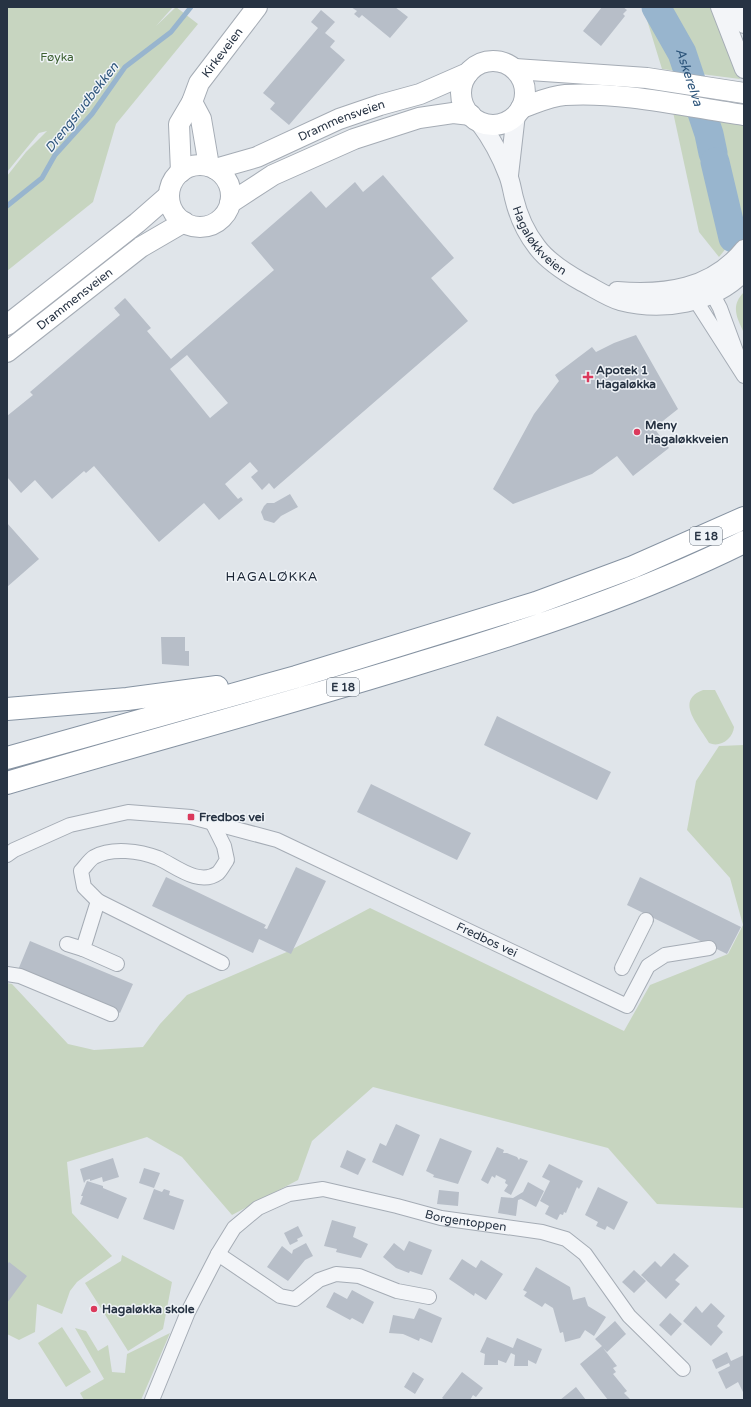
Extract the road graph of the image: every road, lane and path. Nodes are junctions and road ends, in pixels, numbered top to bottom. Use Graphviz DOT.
graph roads {
  1 [pos="257,7"];
  2 [pos="720,7"];
  3 [pos="737,7"];
  4 [pos="744,24"];
  5 [pos="515,69"];
  6 [pos="744,69"];
  7 [pos="468,73"];
  8 [pos="744,93"];
  9 [pos="192,102"];
  10 [pos="519,111"];
  11 [pos="744,115"];
  12 [pos="475,119"];
  13 [pos="212,168"];
  14 [pos="181,172"];
  15 [pos="509,175"];
  16 [pos="170,195"];
  17 [pos="230,203"];
  18 [pos="184,222"];
  19 [pos="744,249"];
  20 [pos="744,272"];
  21 [pos="593,288"];
  22 [pos="705,288"];
  23 [pos="696,301"];
  24 [pos="7,325"];
  25 [pos="7,352"];
  26 [pos="744,374"];
  27 [pos="744,518"];
  28 [pos="744,542"];
  29 [pos="296,677"];
  30 [pos="7,709"];
  31 [pos="7,758"];
  32 [pos="7,783"];
  33 [pos="213,824"];
  34 [pos="7,855"];
  35 [pos="98,901"];
  36 [pos="646,920"];
  37 [pos="67,944"];
  38 [pos="709,948"];
  39 [pos="83,949"];
  40 [pos="222,963"];
  41 [pos="117,964"];
  42 [pos="622,968"];
  43 [pos="7,974"];
  44 [pos="111,1014"];
  45 [pos="218,1254"];
  46 [pos="430,1297"];
  47 [pos="683,1369"];
  48 [pos="152,1400"];
  1 -- 9 [label="main road, Kirkeveien"];
  2 -- 6 [label="street"];
  3 -- 4 [label="street"];
  5 -- 7 [label="main road"];
  5 -- 8 [label="main road"];
  5 -- 10 [label="main road"];
  7 -- 12 [label="main road"];
  7 -- 13 [label="main road, Drammensveien"];
  9 -- 13 [label="main road"];
  9 -- 14 [label="main road, Kirkeveien"];
  10 -- 11 [label="main road"];
  10 -- 12 [label="main road"];
  10 -- 15 [label="street, Hagaløkkveien"];
  12 -- 15 [label="street, Hagaløkkveien"];
  12 -- 17 [label="main road, Drammensveien"];
  13 -- 14 [label="main road"];
  13 -- 17 [label="main road"];
  14 -- 16 [label="main road"];
  15 -- 21 [label="street, Hagaløkkveien"];
  16 -- 18 [label="main road"];
  16 -- 24 [label="main road, Drammensveien"];
  17 -- 18 [label="main road"];
  18 -- 25 [label="main road, Drammensveien"];
  19 -- 22 [label="street, Hagaløkkveien"];
  20 -- 22 [label="street, Hagaløkkveien"];
  21 -- 22 [label="street, Hagaløkkveien"];
  21 -- 23 [label="street, Hagaløkkveien"];
  22 -- 23 [label="street, Hagaløkkveien"];
  22 -- 26 [label="street"];
  23 -- 26 [label="street"];
  27 -- 29 [label="highway, E 18"];
  28 -- 32 [label="highway, E 18"];
  29 -- 30 [label="highway, E 18"];
  29 -- 31 [label="highway, E 18"];
  33 -- 34 [label="street, Fredbos vei"];
  33 -- 35 [label="street"];
  33 -- 38 [label="street, Fredbos vei"];
  35 -- 39 [label="street"];
  35 -- 40 [label="street"];
  36 -- 42 [label="street"];
  37 -- 39 [label="street"];
  39 -- 41 [label="street"];
  43 -- 44 [label="street"];
  45 -- 46 [label="street"];
  45 -- 47 [label="street, Borgentoppen"];
  45 -- 48 [label="street, Borgentoppen"];
}
